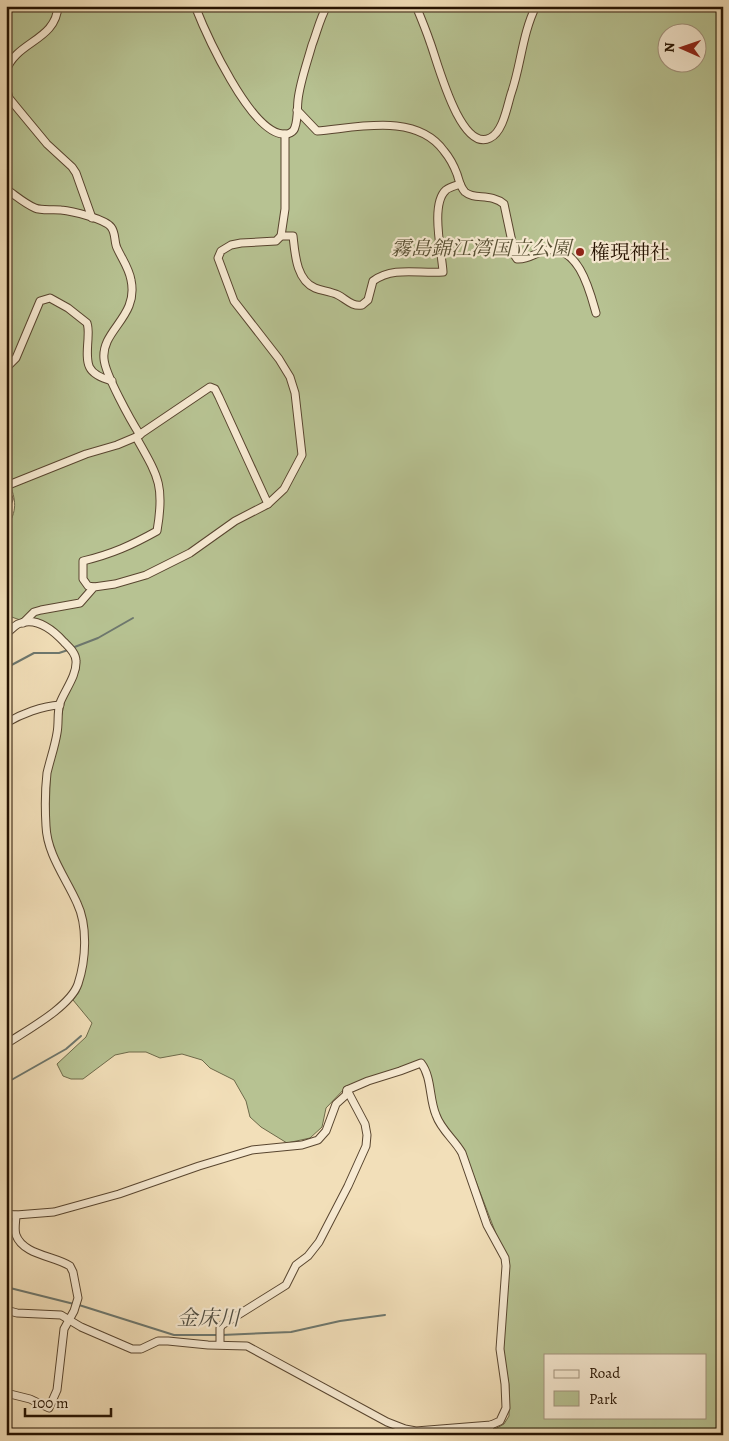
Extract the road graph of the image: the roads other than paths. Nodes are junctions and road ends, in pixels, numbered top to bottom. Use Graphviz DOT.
graph roads {
  1 [pos="58,6"];
  2 [pos="194,6"];
  3 [pos="327,6"];
  4 [pos="416,6"];
  5 [pos="536,6"];
  6 [pos="6,71"];
  7 [pos="6,87"];
  8 [pos="297,110"];
  9 [pos="285,134"];
  10 [pos="460,184"];
  11 [pos="6,189"];
  12 [pos="92,218"];
  13 [pos="281,236"];
  14 [pos="596,314"];
  15 [pos="6,368"];
  16 [pos="112,381"];
  17 [pos="138,436"];
  18 [pos="6,486"];
  19 [pos="6,493"];
  20 [pos="268,504"];
  21 [pos="6,507"];
  22 [pos="94,587"];
  23 [pos="23,623"];
  24 [pos="6,634"];
  25 [pos="60,705"];
  26 [pos="6,724"];
  27 [pos="6,1044"];
  28 [pos="347,1090"];
  29 [pos="6,1214"];
  30 [pos="16,1215"];
  31 [pos="6,1310"];
  32 [pos="70,1320"];
  33 [pos="220,1342"];
  34 [pos="6,1393"];
  35 [pos="491,1425"];
  36 [pos="486,1435"];
  1 -- 6 [label="street"];
  2 -- 9 [label="street"];
  3 -- 8 [label="street"];
  4 -- 5 [label="street"];
  7 -- 12 [label="street"];
  8 -- 9 [label="street"];
  8 -- 10 [label="street"];
  9 -- 13 [label="street"];
  10 -- 13 [label="street"];
  10 -- 14 [label="street"];
  11 -- 12 [label="street"];
  12 -- 16 [label="street"];
  13 -- 20 [label="street"];
  15 -- 16 [label="street"];
  16 -- 17 [label="street"];
  17 -- 18 [label="street"];
  17 -- 20 [label="street"];
  17 -- 22 [label="street"];
  19 -- 21 [label="street"];
  20 -- 22 [label="street"];
  22 -- 23 [label="street"];
  23 -- 24 [label="street"];
  23 -- 25 [label="street"];
  25 -- 26 [label="street"];
  25 -- 27 [label="street"];
  28 -- 30 [label="street"];
  28 -- 33 [label="street"];
  28 -- 35 [label="street"];
  29 -- 30 [label="street"];
  30 -- 32 [label="street"];
  31 -- 32 [label="street"];
  32 -- 33 [label="street"];
  32 -- 34 [label="street"];
  33 -- 35 [label="street"];
  35 -- 36 [label="street"];
}
